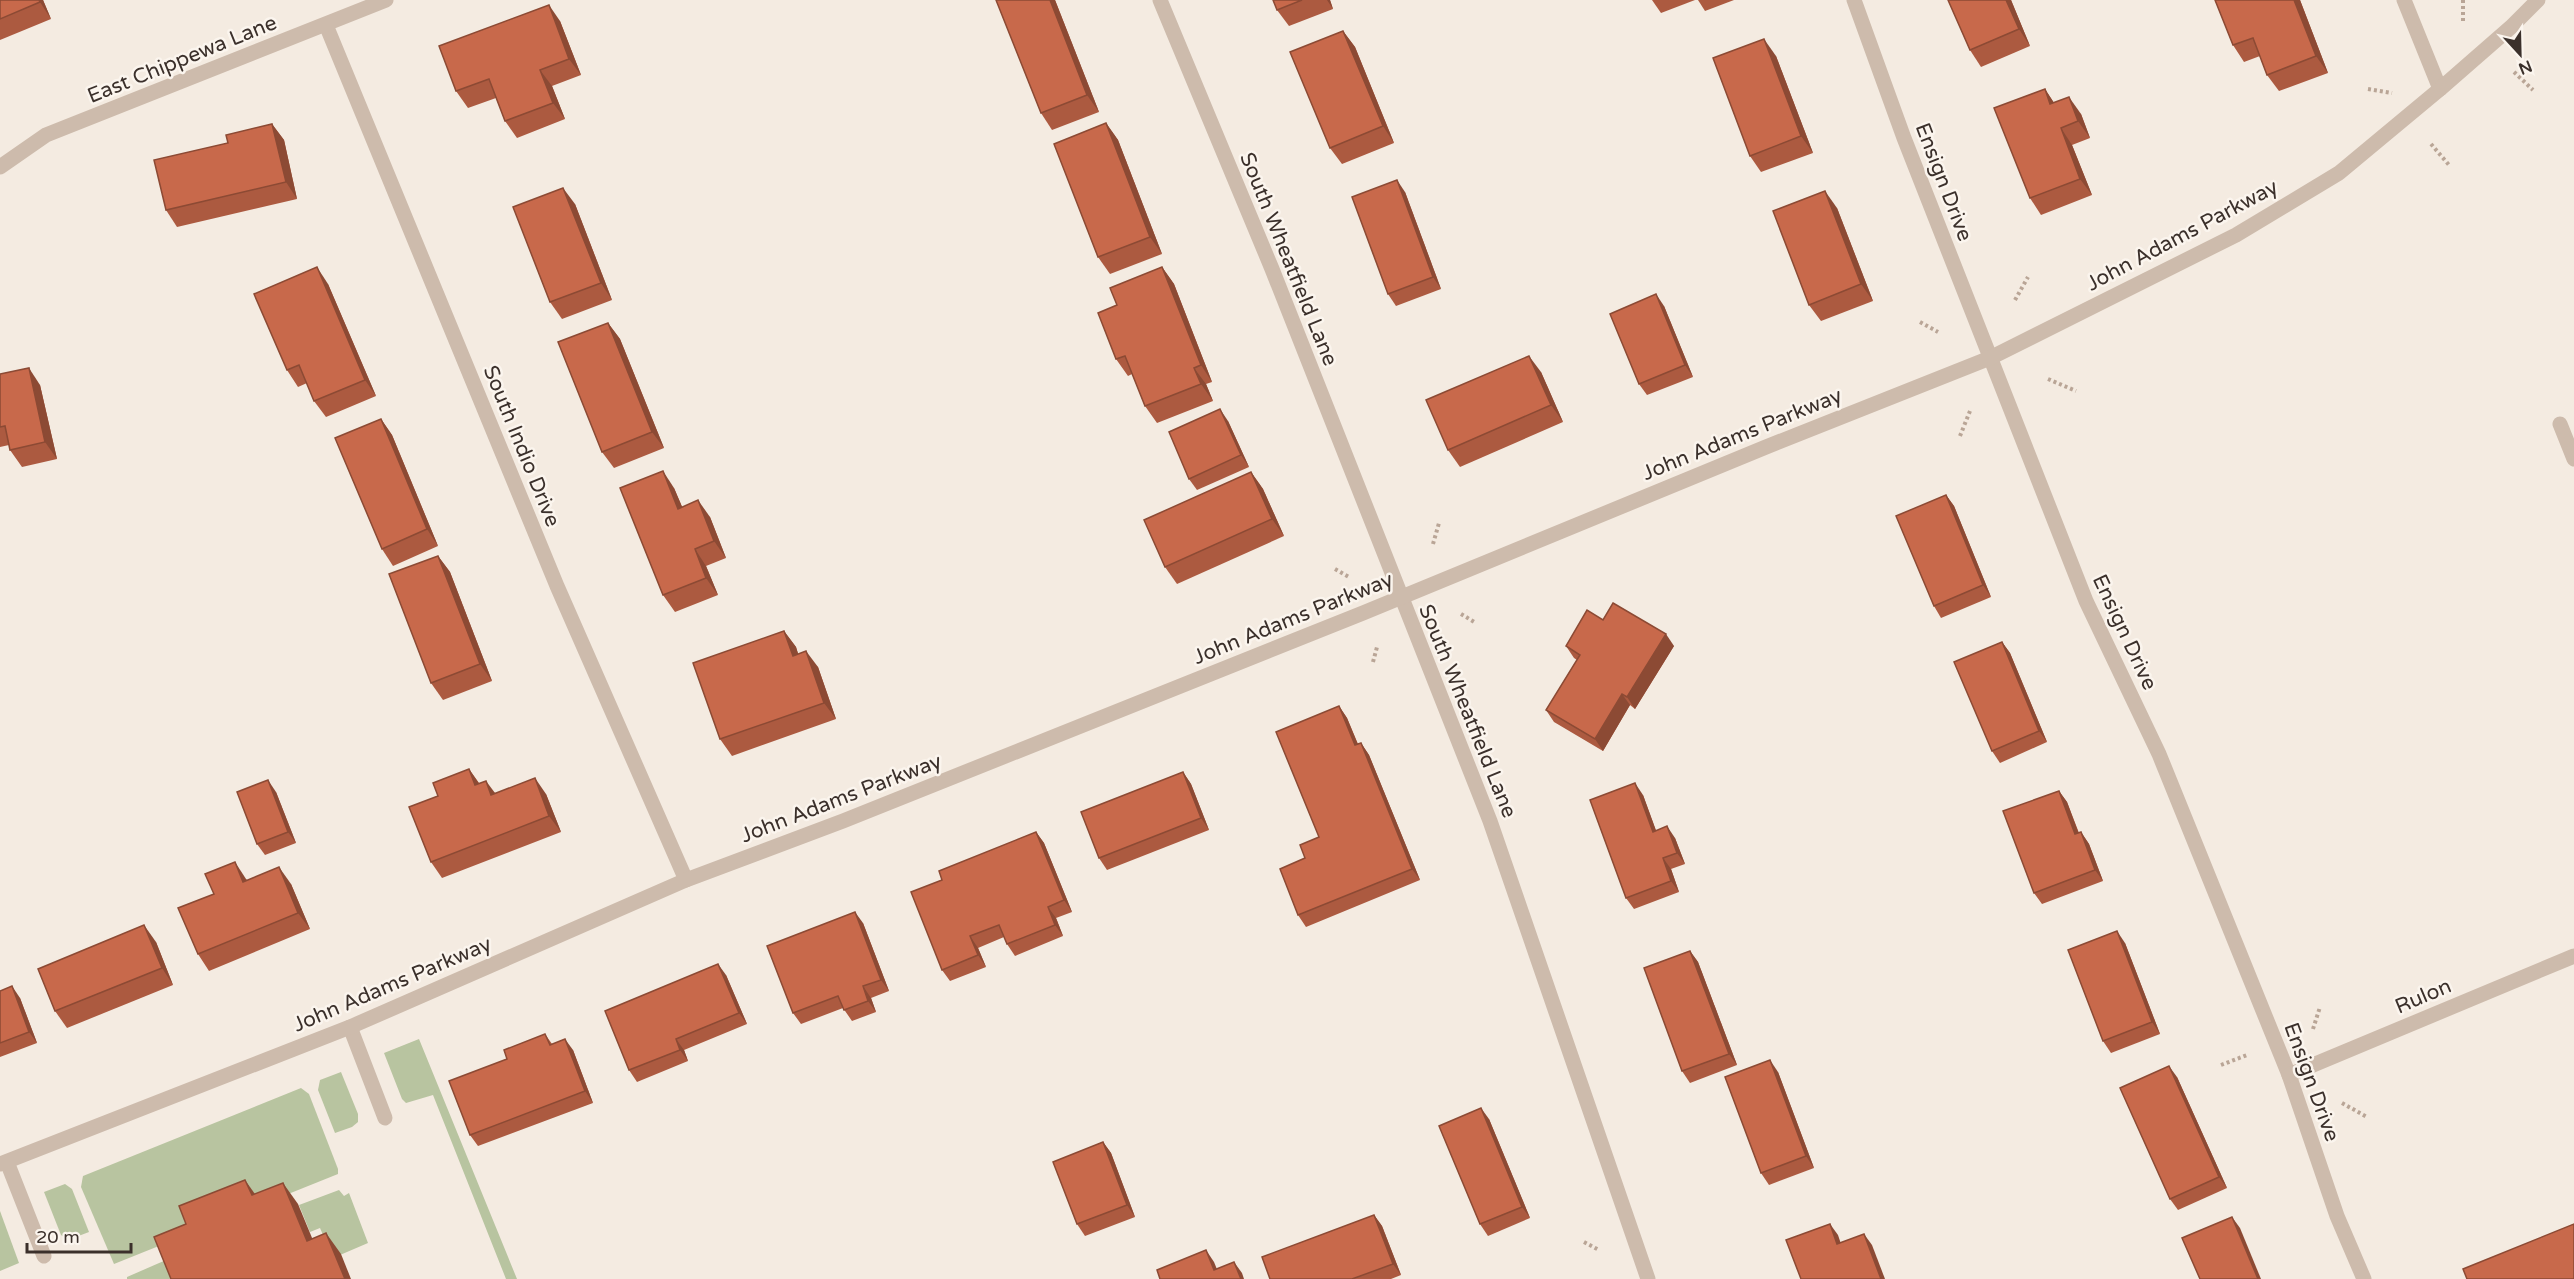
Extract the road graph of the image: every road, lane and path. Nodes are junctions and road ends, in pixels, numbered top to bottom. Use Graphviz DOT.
graph roads {
  1 [pos="386,0"];
  2 [pos="1160,0"];
  3 [pos="1854,0"];
  4 [pos="2404,0"];
  5 [pos="2463,0"];
  6 [pos="2538,0"];
  7 [pos="2463,21"];
  8 [pos="326,25"];
  9 [pos="2514,72"];
  10 [pos="2368,89"];
  11 [pos="2440,89"];
  12 [pos="2533,90"];
  13 [pos="2392,93"];
  14 [pos="2431,144"];
  15 [pos="2449,165"];
  16 [pos="0,167"];
  17 [pos="2028,277"];
  18 [pos="2015,300"];
  19 [pos="1920,322"];
  20 [pos="1938,332"];
  21 [pos="1990,358"];
  22 [pos="2048,379"];
  23 [pos="2076,391"];
  24 [pos="1970,411"];
  25 [pos="2560,424"];
  26 [pos="1960,436"];
  27 [pos="2574,459"];
  28 [pos="1439,523"];
  29 [pos="1432,544"];
  30 [pos="1335,569"];
  31 [pos="1349,578"];
  32 [pos="1401,598"];
  33 [pos="1461,614"];
  34 [pos="1476,623"];
  35 [pos="1377,647"];
  36 [pos="1373,662"];
  37 [pos="686,880"];
  38 [pos="2574,956"];
  39 [pos="2320,1006"];
  40 [pos="350,1027"];
  41 [pos="2313,1029"];
  42 [pos="2247,1055"];
  43 [pos="2221,1065"];
  44 [pos="2289,1075"];
  45 [pos="2342,1103"];
  46 [pos="2367,1117"];
  47 [pos="385,1118"];
  48 [pos="3,1163"];
  49 [pos="1584,1242"];
  50 [pos="1599,1250"];
  51 [pos="44,1256"];
  52 [pos="1648,1279"];
  53 [pos="2364,1279"];
  1 -- 8 [label="street, East Chippewa Lane"];
  2 -- 32 [label="street, South Wheatfield Lane"];
  3 -- 21 [label="street, Ensign Drive"];
  4 -- 11 [label="street"];
  5 -- 7 [label="path"];
  6 -- 11 [label="street, John Adams Parkway"];
  8 -- 16 [label="street, East Chippewa Lane"];
  8 -- 37 [label="street, South Indio Drive"];
  9 -- 12 [label="path"];
  10 -- 13 [label="path"];
  11 -- 21 [label="street, John Adams Parkway"];
  14 -- 15 [label="path"];
  17 -- 18 [label="path"];
  19 -- 20 [label="path"];
  21 -- 32 [label="street, John Adams Parkway"];
  21 -- 44 [label="street, Ensign Drive"];
  22 -- 23 [label="path"];
  24 -- 26 [label="path"];
  25 -- 27 [label="street"];
  28 -- 29 [label="path"];
  30 -- 31 [label="path"];
  32 -- 37 [label="street, John Adams Parkway"];
  32 -- 52 [label="street, South Wheatfield Lane"];
  33 -- 34 [label="path"];
  35 -- 36 [label="path"];
  37 -- 40 [label="street, John Adams Parkway"];
  38 -- 44 [label="street, Rulon"];
  39 -- 41 [label="path"];
  40 -- 47 [label="street"];
  40 -- 48 [label="street, John Adams Parkway"];
  42 -- 43 [label="path"];
  44 -- 53 [label="street, Ensign Drive"];
  45 -- 46 [label="path"];
  48 -- 51 [label="street"];
  49 -- 50 [label="path"];
}
